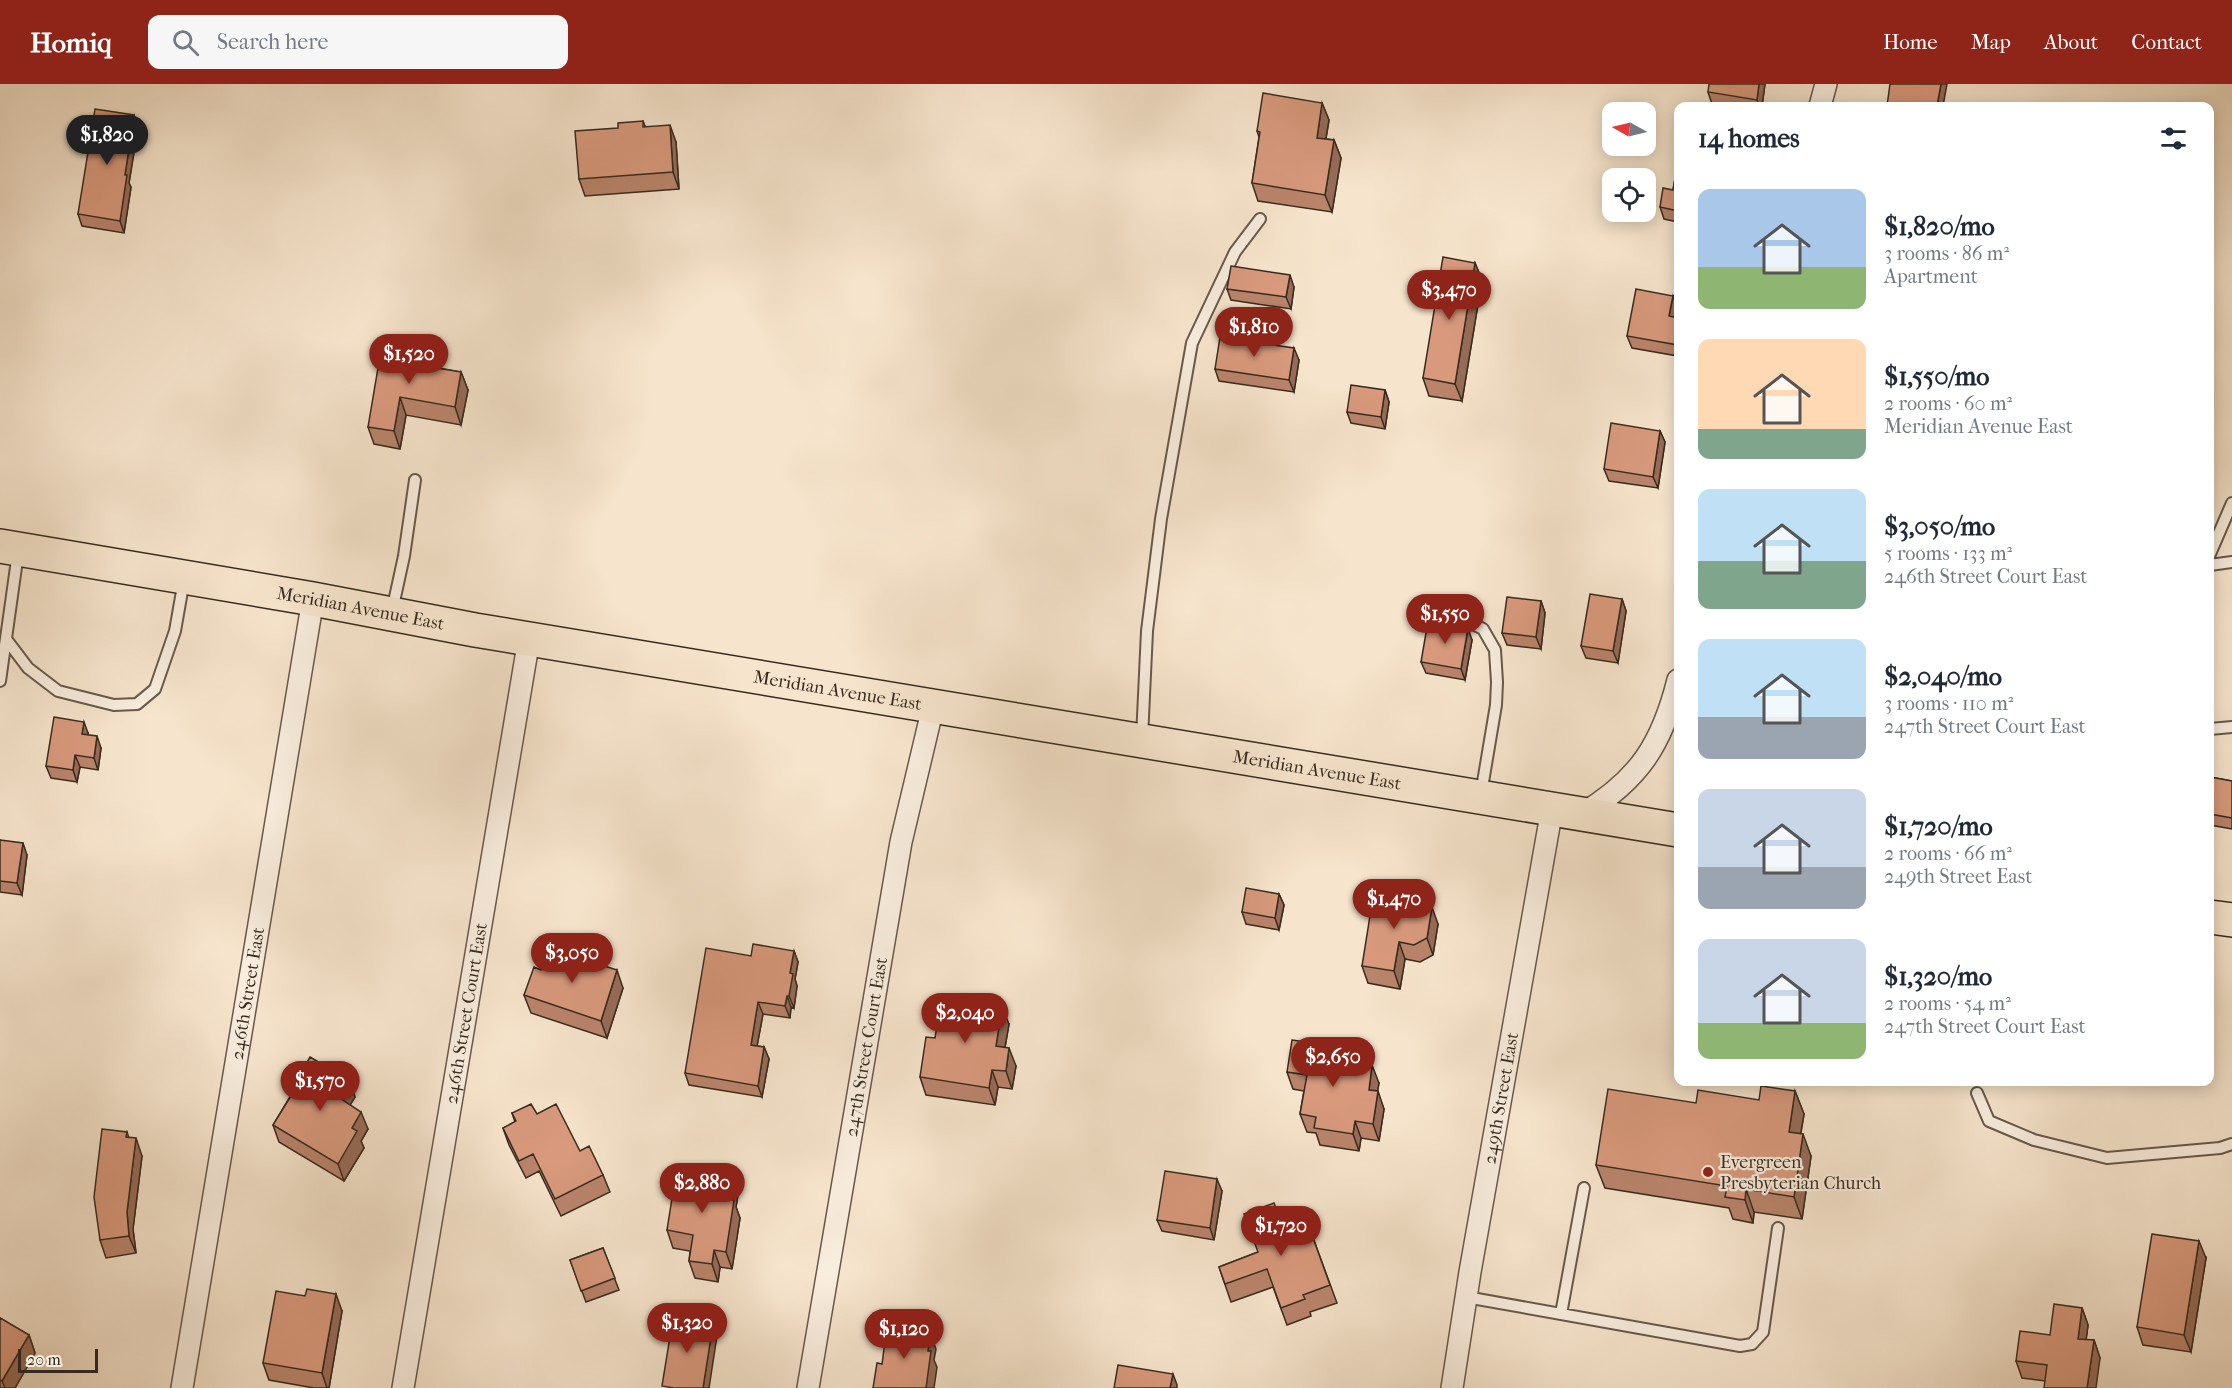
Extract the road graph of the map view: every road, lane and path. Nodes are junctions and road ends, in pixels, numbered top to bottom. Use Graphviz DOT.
graph roads {
  1 [pos="1826,84"];
  2 [pos="1821,102"];
  3 [pos="1260,219"];
  4 [pos="416,480"];
  5 [pos="2232,503"];
  6 [pos="2214,545"];
  7 [pos="9,548"];
  8 [pos="2232,562"];
  9 [pos="2214,564"];
  10 [pos="184,577"];
  11 [pos="313,599"];
  12 [pos="392,614"];
  13 [pos="1461,618"];
  14 [pos="6,639"];
  15 [pos="529,639"];
  16 [pos="0,681"];
  17 [pos="1674,694"];
  18 [pos="933,707"];
  19 [pos="2232,727"];
  20 [pos="2214,729"];
  21 [pos="1142,742"];
  22 [pos="1480,797"];
  23 [pos="1567,812"];
  24 [pos="1674,829"];
  25 [pos="2214,918"];
  26 [pos="2232,920"];
  27 [pos="1977,1093"];
  28 [pos="2232,1144"];
  29 [pos="1584,1188"];
  30 [pos="1778,1228"];
  31 [pos="1466,1297"];
  32 [pos="1561,1314"];
  33 [pos="182,1388"];
  34 [pos="403,1388"];
  35 [pos="808,1388"];
  36 [pos="1452,1388"];
  1 -- 2 [label="street"];
  3 -- 21 [label="lane"];
  4 -- 12 [label="lane"];
  5 -- 6 [label="lane"];
  7 -- 10 [label="main road, Meridian Avenue East"];
  7 -- 14 [label="lane"];
  8 -- 9 [label="lane"];
  10 -- 11 [label="main road, Meridian Avenue East"];
  10 -- 14 [label="lane"];
  11 -- 12 [label="main road, Meridian Avenue East"];
  11 -- 33 [label="street, 246th Street East"];
  12 -- 15 [label="main road, Meridian Avenue East"];
  13 -- 22 [label="lane"];
  14 -- 16 [label="lane"];
  15 -- 18 [label="main road, Meridian Avenue East"];
  15 -- 34 [label="street, 246th Street Court East"];
  17 -- 23 [label="street"];
  18 -- 21 [label="main road, Meridian Avenue East"];
  18 -- 35 [label="street, 247th Street Court East"];
  19 -- 20 [label="lane"];
  21 -- 22 [label="main road, Meridian Avenue East"];
  22 -- 23 [label="main road, Meridian Avenue East"];
  23 -- 24 [label="main road, Meridian Avenue East"];
  23 -- 31 [label="street, 249th Street East"];
  25 -- 26 [label="main road"];
  27 -- 28 [label="lane"];
  29 -- 32 [label="lane"];
  30 -- 32 [label="lane"];
  31 -- 32 [label="lane"];
  31 -- 36 [label="street, 249th Street East"];
}
